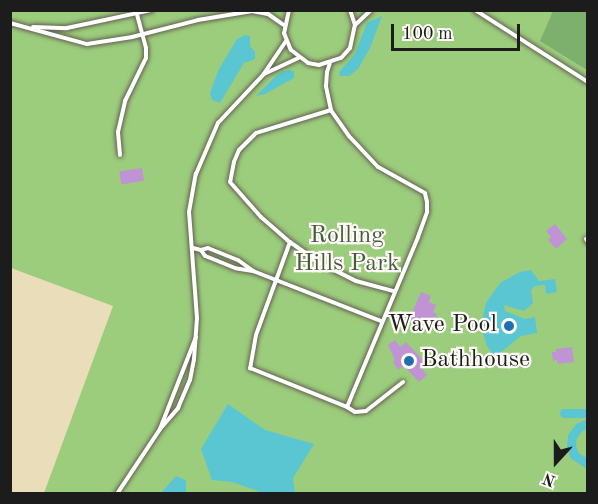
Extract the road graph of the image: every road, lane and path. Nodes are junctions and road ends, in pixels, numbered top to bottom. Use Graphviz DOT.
graph roads {
  1 [pos="153,10"];
  2 [pos="289,10"];
  3 [pos="350,10"];
  4 [pos="371,10"];
  5 [pos="475,10"];
  6 [pos="233,12"];
  7 [pos="137,15"];
  8 [pos="10,23"];
  9 [pos="284,25"];
  10 [pos="355,25"];
  11 [pos="26,27"];
  12 [pos="143,34"];
  13 [pos="286,41"];
  14 [pos="298,58"];
  15 [pos="330,63"];
  16 [pos="264,74"];
  17 [pos="588,82"];
  18 [pos="331,110"];
  19 [pos="120,155"];
  20 [pos="290,242"];
  21 [pos="193,248"];
  22 [pos="201,250"];
  23 [pos="252,271"];
  24 [pos="276,280"];
  25 [pos="394,291"];
  26 [pos="381,321"];
  27 [pos="196,338"];
  28 [pos="403,382"];
  29 [pos="347,407"];
  30 [pos="160,429"];
  31 [pos="117,494"];
  1 -- 7 [label="lane"];
  2 -- 9 [label="lane"];
  3 -- 10 [label="lane"];
  4 -- 10 [label="lane"];
  5 -- 17 [label="lane"];
  6 -- 9 [label="lane"];
  6 -- 12 [label="lane"];
  7 -- 11 [label="lane"];
  7 -- 12 [label="lane"];
  8 -- 11 [label="lane"];
  9 -- 13 [label="lane"];
  10 -- 15 [label="lane"];
  11 -- 12 [label="lane"];
  12 -- 19 [label="lane"];
  13 -- 14 [label="lane"];
  13 -- 16 [label="lane"];
  14 -- 15 [label="lane"];
  14 -- 16 [label="lane"];
  15 -- 18 [label="lane"];
  16 -- 21 [label="lane"];
  18 -- 20 [label="lane"];
  18 -- 25 [label="lane"];
  20 -- 24 [label="lane"];
  20 -- 25 [label="lane"];
  21 -- 22 [label="lane"];
  21 -- 27 [label="lane"];
  22 -- 23 [label="lane"];
  22 -- 23 [label="lane"];
  23 -- 24 [label="lane"];
  24 -- 26 [label="lane"];
  24 -- 29 [label="lane"];
  25 -- 26 [label="lane"];
  26 -- 29 [label="lane"];
  27 -- 30 [label="lane"];
  27 -- 30 [label="lane"];
  28 -- 29 [label="lane"];
  30 -- 31 [label="lane"];
}
